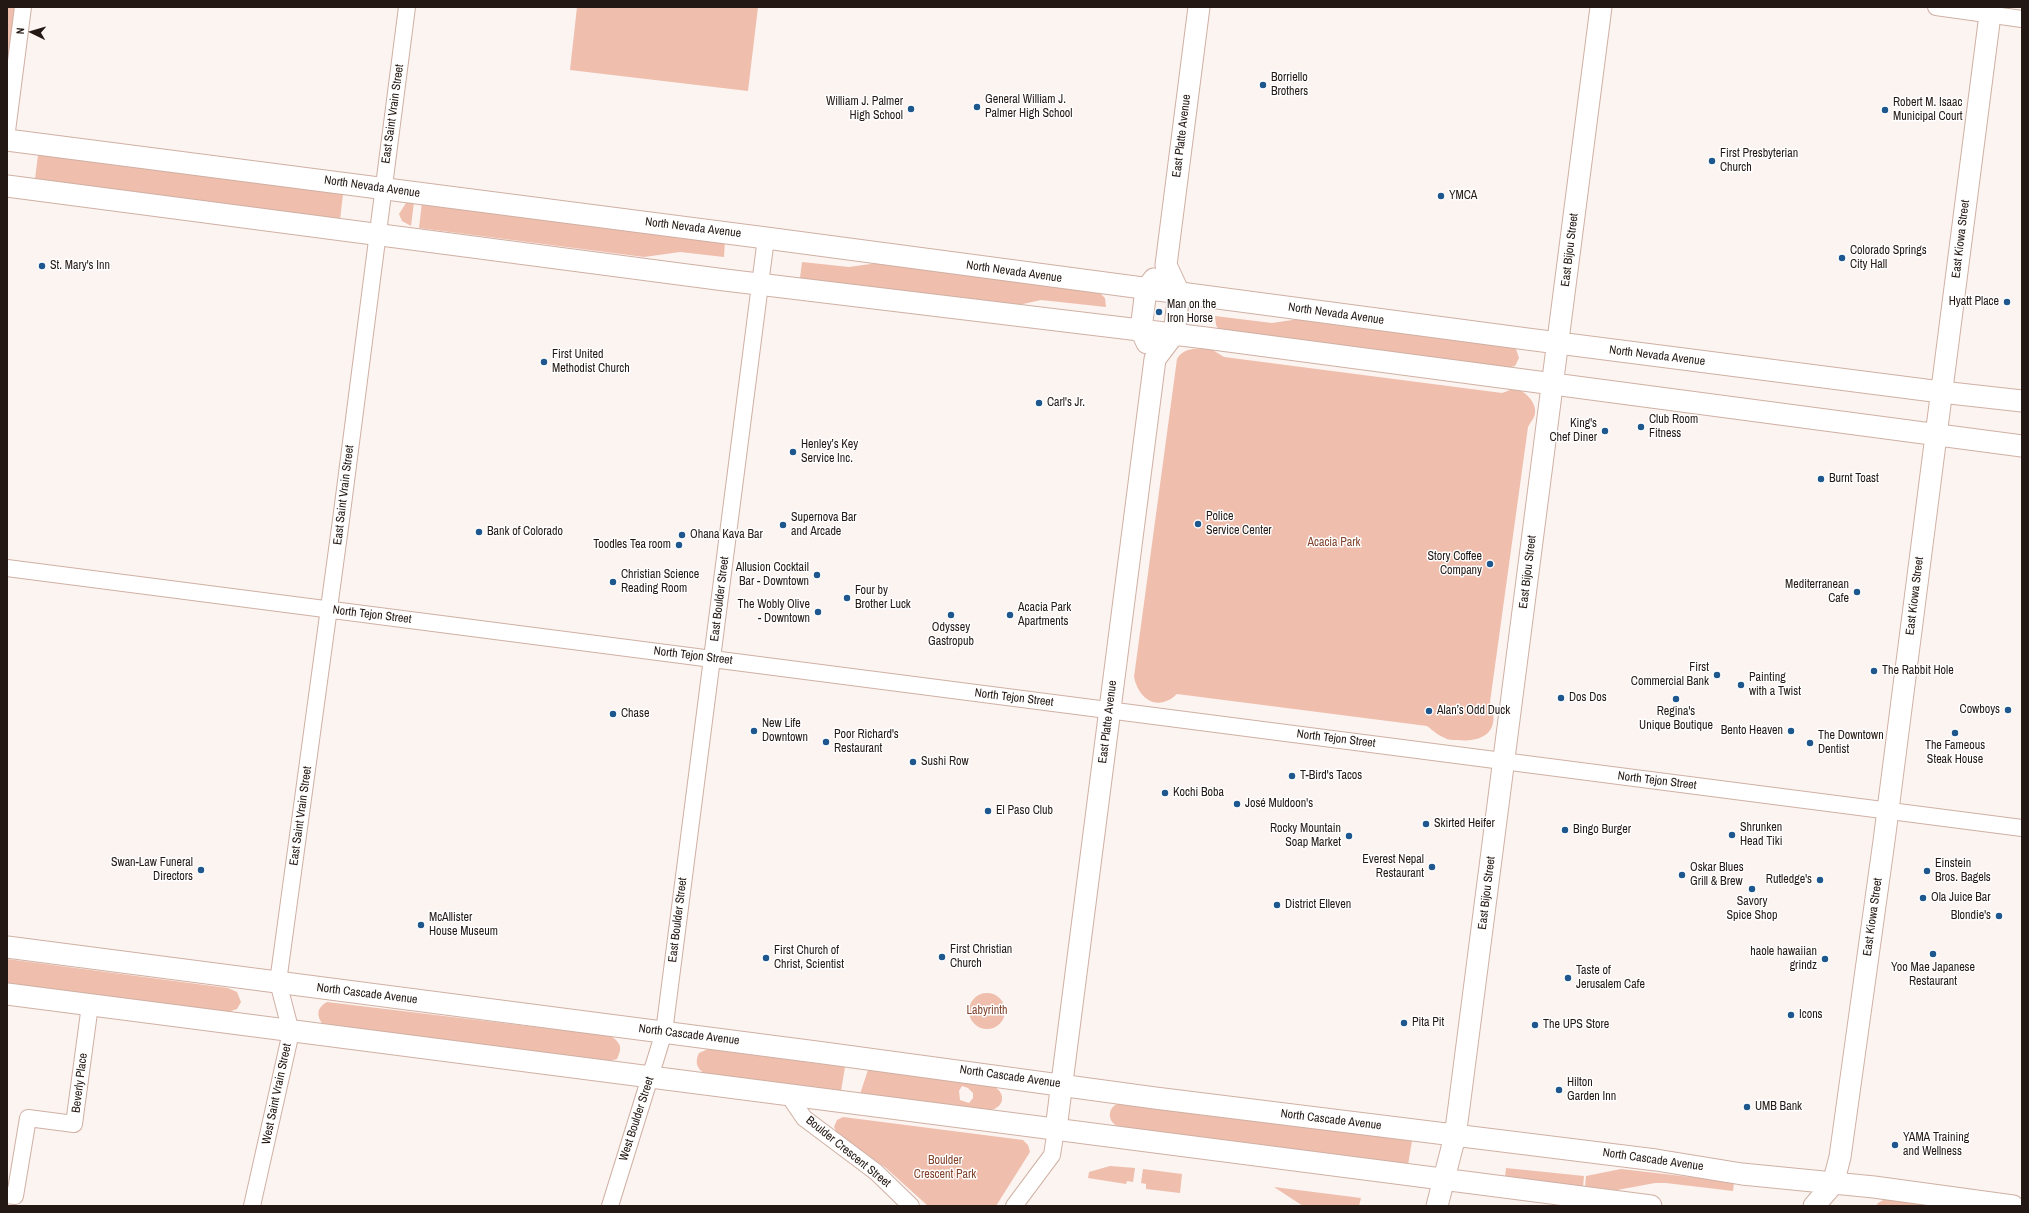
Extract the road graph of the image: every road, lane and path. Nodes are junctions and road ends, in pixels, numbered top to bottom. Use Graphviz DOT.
graph roads {
  1 [pos="23,7"];
  2 [pos="407,7"];
  3 [pos="1199,7"];
  4 [pos="1601,7"];
  5 [pos="1936,7"];
  6 [pos="1991,10"];
  7 [pos="2022,19"];
  8 [pos="7,131"];
  9 [pos="7,140"];
  10 [pos="7,186"];
  11 [pos="383,189"];
  12 [pos="378,234"];
  13 [pos="766,238"];
  14 [pos="1166,265"];
  15 [pos="760,284"];
  16 [pos="1146,289"];
  17 [pos="1179,293"];
  18 [pos="1141,330"];
  19 [pos="1174,334"];
  20 [pos="1557,343"];
  21 [pos="1155,359"];
  22 [pos="1552,384"];
  23 [pos="1942,392"];
  24 [pos="2022,401"];
  25 [pos="1936,434"];
  26 [pos="2022,446"];
  27 [pos="7,568"];
  28 [pos="329,609"];
  29 [pos="712,659"];
  30 [pos="1110,710"];
  31 [pos="1504,761"];
  32 [pos="1887,810"];
  33 [pos="2022,828"];
  34 [pos="7,947"];
  35 [pos="278,982"];
  36 [pos="7,994"];
  37 [pos="90,1005"];
  38 [pos="291,1032"];
  39 [pos="664,1032"];
  40 [pos="651,1077"];
  41 [pos="1062,1084"];
  42 [pos="789,1096"];
  43 [pos="1056,1129"];
  44 [pos="1455,1136"];
  45 [pos="1444,1180"];
  46 [pos="1832,1184"];
  47 [pos="7,1195"];
  48 [pos="252,1206"];
  49 [pos="610,1206"];
  50 [pos="911,1206"];
  51 [pos="1014,1206"];
  52 [pos="1437,1206"];
  53 [pos="1651,1206"];
  54 [pos="1814,1206"];
  55 [pos="2013,1206"];
  1 -- 8 [label="street"];
  2 -- 11 [label="street, East Saint Vrain Street"];
  3 -- 14 [label="main road, East Platte Avenue"];
  4 -- 20 [label="main road, East Bijou Street"];
  5 -- 6 [label="street"];
  6 -- 7 [label="street"];
  6 -- 23 [label="main road, East Kiowa Street"];
  9 -- 11 [label="main road, North Nevada Avenue"];
  10 -- 12 [label="main road"];
  11 -- 12 [label="street, East Saint Vrain Street"];
  11 -- 13 [label="main road, North Nevada Avenue"];
  12 -- 15 [label="main road"];
  12 -- 28 [label="street, East Saint Vrain Street"];
  13 -- 15 [label="street, East Boulder Street"];
  13 -- 16 [label="main road, North Nevada Avenue"];
  14 -- 16 [label="main road"];
  14 -- 17 [label="main road"];
  15 -- 18 [label="main road"];
  15 -- 29 [label="street, East Boulder Street"];
  16 -- 17 [label="main road, North Nevada Avenue"];
  16 -- 18 [label="main road"];
  17 -- 19 [label="main road"];
  17 -- 20 [label="main road, North Nevada Avenue"];
  18 -- 19 [label="main road"];
  18 -- 21 [label="main road"];
  19 -- 21 [label="main road, East Platte Avenue"];
  19 -- 22 [label="main road"];
  20 -- 22 [label="main road, East Bijou Street"];
  20 -- 23 [label="main road, North Nevada Avenue"];
  21 -- 30 [label="main road, East Platte Avenue"];
  22 -- 25 [label="main road"];
  22 -- 31 [label="main road, East Bijou Street"];
  23 -- 24 [label="main road, North Nevada Avenue"];
  23 -- 25 [label="main road, East Kiowa Street"];
  25 -- 26 [label="main road"];
  25 -- 32 [label="main road, East Kiowa Street"];
  27 -- 28 [label="street, North Tejon Street"];
  28 -- 29 [label="street, North Tejon Street"];
  28 -- 35 [label="street, East Saint Vrain Street"];
  29 -- 30 [label="street, North Tejon Street"];
  29 -- 39 [label="street, East Boulder Street"];
  30 -- 31 [label="street, North Tejon Street"];
  30 -- 41 [label="main road, East Platte Avenue"];
  31 -- 32 [label="street, North Tejon Street"];
  31 -- 44 [label="main road, East Bijou Street"];
  32 -- 33 [label="street, North Tejon Street"];
  32 -- 46 [label="main road, East Kiowa Street"];
  34 -- 35 [label="main road, North Cascade Avenue"];
  35 -- 38 [label="street, West Saint Vrain Street"];
  35 -- 39 [label="main road, North Cascade Avenue"];
  36 -- 37 [label="main road"];
  37 -- 38 [label="main road"];
  37 -- 47 [label="street, Beverly Place"];
  38 -- 40 [label="main road"];
  38 -- 48 [label="street, West Saint Vrain Street"];
  39 -- 40 [label="street, West Boulder Street"];
  39 -- 41 [label="main road, North Cascade Avenue"];
  40 -- 42 [label="main road"];
  40 -- 49 [label="street, West Boulder Street"];
  41 -- 43 [label="main road, East Platte Avenue"];
  41 -- 44 [label="main road, North Cascade Avenue"];
  42 -- 43 [label="main road"];
  42 -- 50 [label="street, Boulder Crescent Street"];
  43 -- 45 [label="main road"];
  43 -- 51 [label="street"];
  44 -- 45 [label="main road, East Bijou Street"];
  44 -- 46 [label="main road, North Cascade Avenue"];
  45 -- 52 [label="main road, East Bijou Street"];
  45 -- 53 [label="main road"];
  46 -- 54 [label="main road"];
  46 -- 55 [label="main road, North Cascade Avenue"];
}
